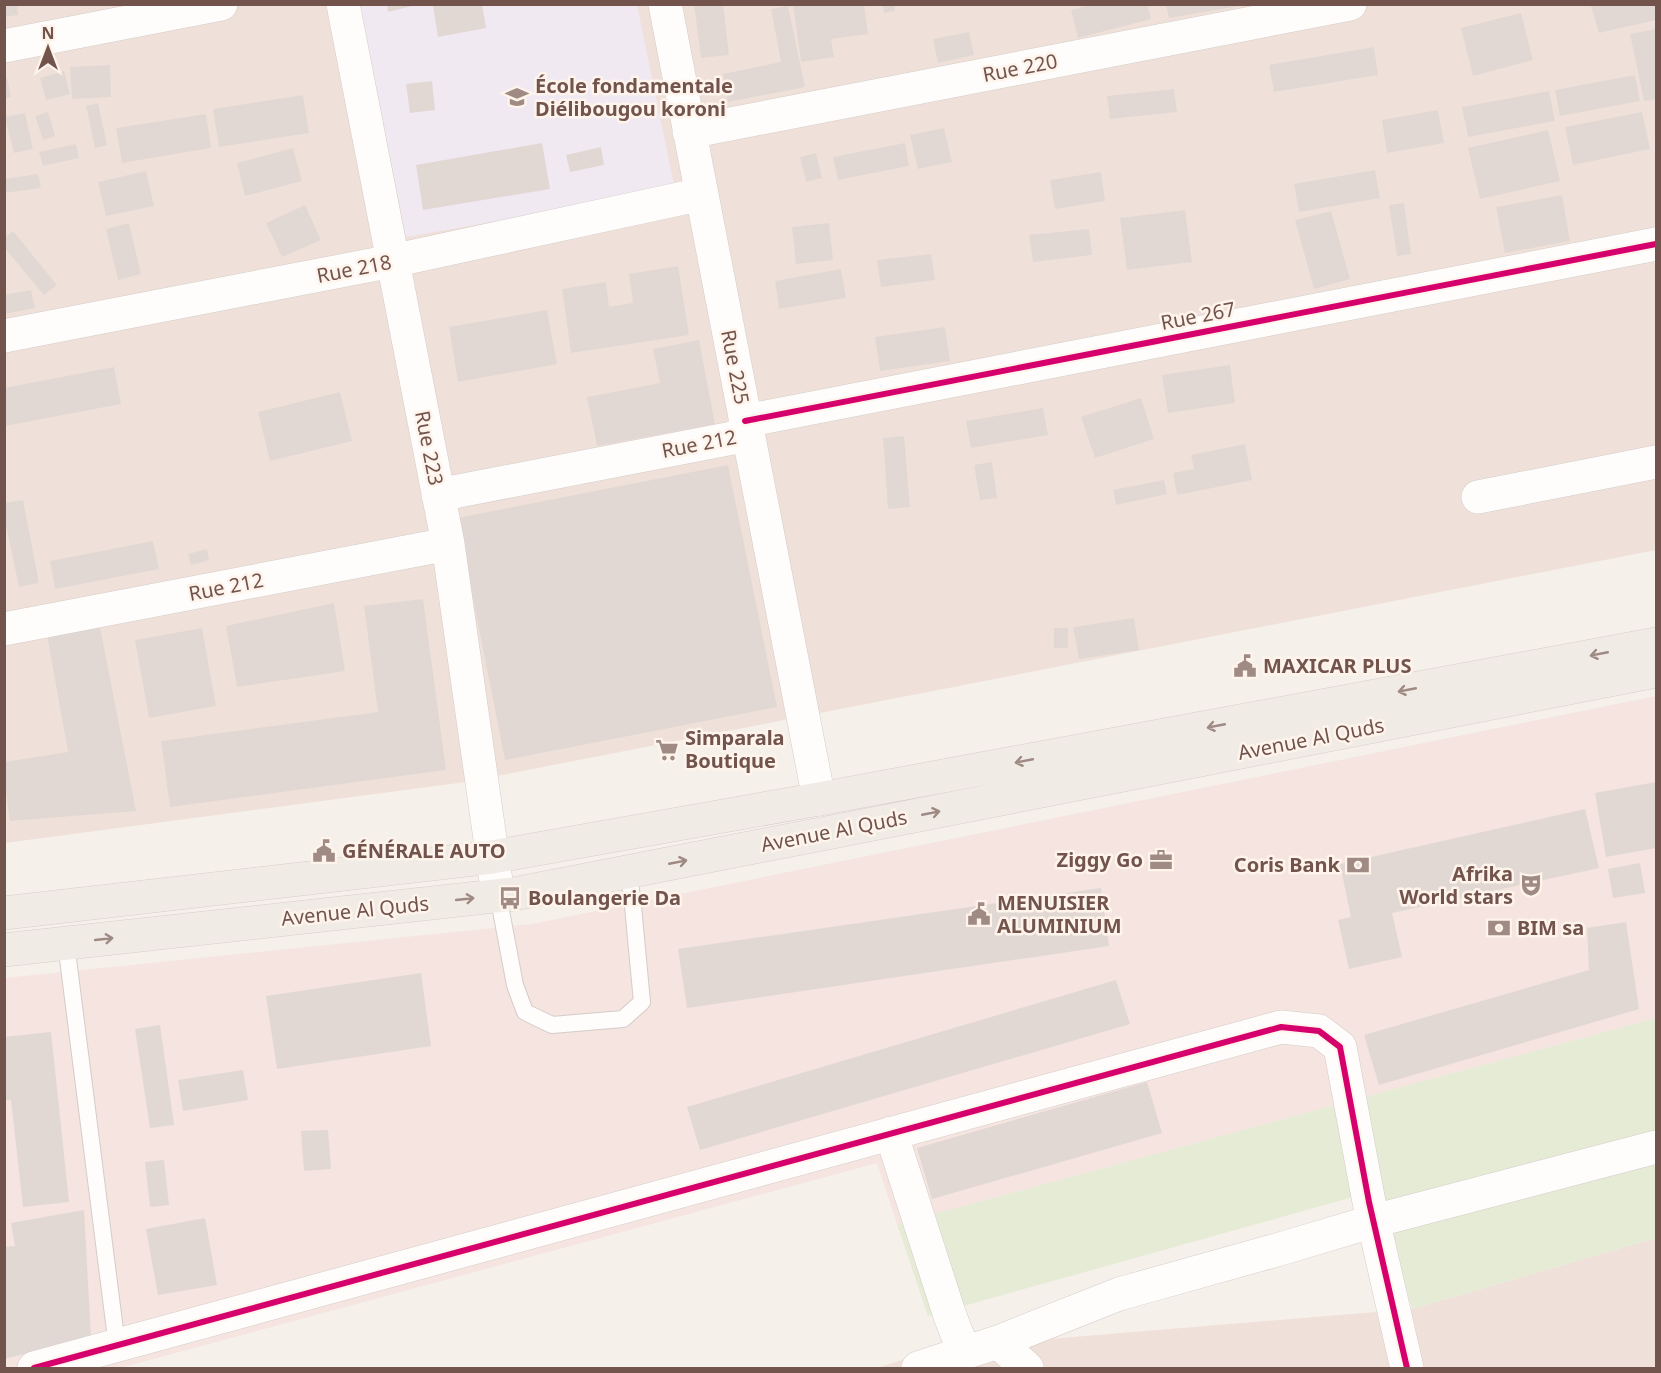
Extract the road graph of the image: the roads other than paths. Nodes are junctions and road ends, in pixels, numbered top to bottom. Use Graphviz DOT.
graph roads {
  1 [pos="220,4"];
  2 [pos="344,4"];
  3 [pos="664,4"];
  4 [pos="1350,4"];
  5 [pos="4,46"];
  6 [pos="689,132"];
  7 [pos="702,194"];
  8 [pos="1656,244"];
  9 [pos="392,261"];
  10 [pos="4,336"];
  11 [pos="747,428"];
  12 [pos="1656,462"];
  13 [pos="438,495"];
  14 [pos="1478,498"];
  15 [pos="448,544"];
  16 [pos="4,629"];
  17 [pos="1656,644"];
  18 [pos="1656,671"];
  19 [pos="819,799"];
  20 [pos="492,857"];
  21 [pos="628,872"];
  22 [pos="498,895"];
  23 [pos="4,913"];
  24 [pos="66,943"];
  25 [pos="4,950"];
  26 [pos="891,1133"];
  27 [pos="1656,1147"];
  28 [pos="1374,1221"];
  29 [pos="998,1342"];
  30 [pos="117,1346"];
  31 [pos="964,1352"];
  32 [pos="34,1368"];
  33 [pos="918,1368"];
  34 [pos="1027,1368"];
  35 [pos="1407,1368"];
  1 -- 5 [label="street"];
  2 -- 9 [label="street, Rue 223"];
  3 -- 6 [label="street, Rue 225"];
  4 -- 6 [label="street, Rue 220"];
  6 -- 7 [label="street, Rue 225"];
  7 -- 9 [label="street, Rue 218"];
  7 -- 11 [label="street, Rue 225"];
  8 -- 11 [label="street, Rue 267"];
  9 -- 10 [label="street, Rue 218"];
  9 -- 13 [label="street, Rue 223"];
  11 -- 13 [label="street, Rue 212"];
  11 -- 19 [label="street, Rue 225"];
  12 -- 14 [label="street"];
  13 -- 15 [label="street, Rue 223"];
  15 -- 16 [label="street, Rue 212"];
  15 -- 20 [label="street, Rue 223"];
  17 -- 19 [label="main road, Avenue Al Quds, one-way"];
  21 -- 18 [label="main road, Avenue Al Quds, one-way"];
  19 -- 20 [label="main road, Avenue Al Quds"];
  20 -- 22 [label="street, Rue 223"];
  20 -- 23 [label="main road, Avenue Al Quds"];
  21 -- 22 [label="main road, Avenue Al Quds"];
  21 -- 22 [label="lane"];
  24 -- 22 [label="main road, Avenue Al Quds, one-way"];
  24 -- 25 [label="main road, Avenue Al Quds"];
  24 -- 30 [label="lane"];
  26 -- 28 [label="street"];
  26 -- 30 [label="street"];
  26 -- 31 [label="street"];
  27 -- 28 [label="street"];
  28 -- 29 [label="street"];
  28 -- 35 [label="street"];
  29 -- 31 [label="street"];
  29 -- 34 [label="street"];
  30 -- 32 [label="street"];
  31 -- 33 [label="street"];
}
